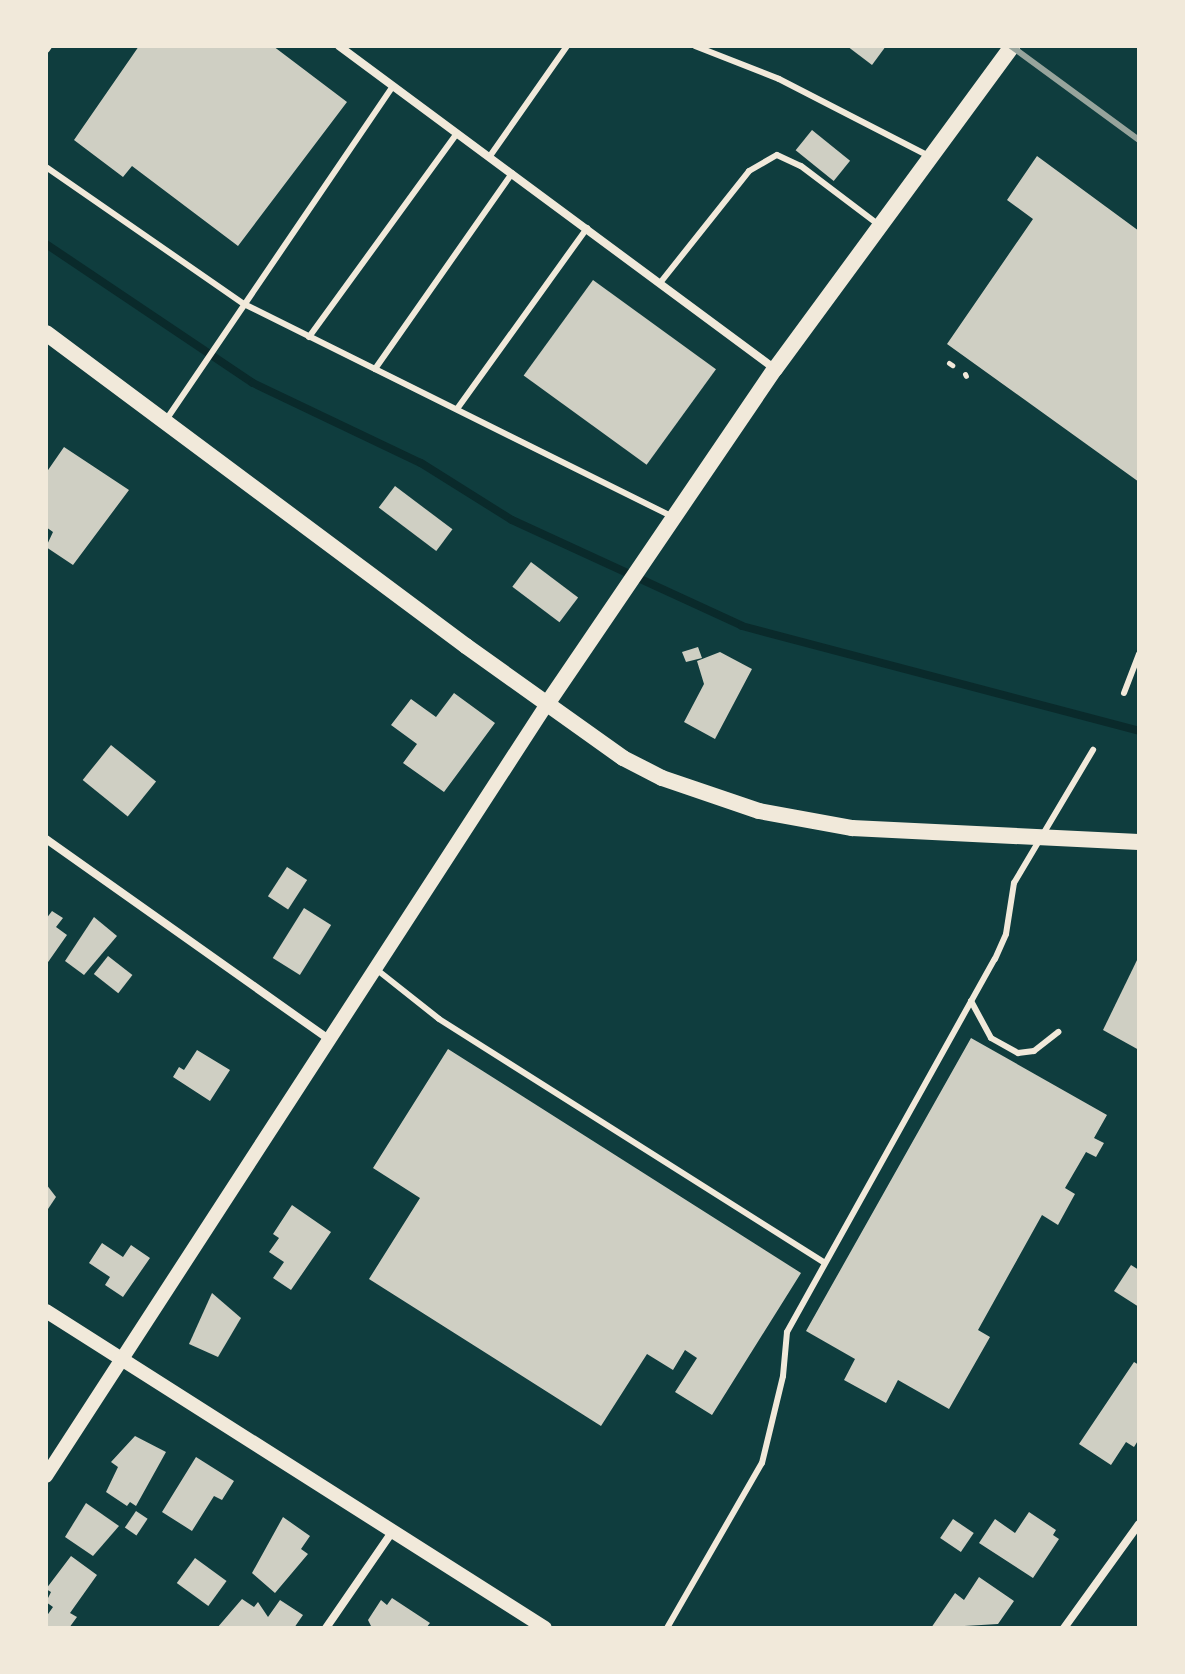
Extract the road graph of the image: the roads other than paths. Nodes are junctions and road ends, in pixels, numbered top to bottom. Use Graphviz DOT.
graph roads {
  1 [pos="339,46"];
  2 [pos="567,46"];
  3 [pos="695,46"];
  4 [pos="1012,46"];
  5 [pos="393,86"];
  6 [pos="457,133"];
  7 [pos="490,156"];
  8 [pos="929,156"];
  9 [pos="46,167"];
  10 [pos="512,173"];
  11 [pos="879,225"];
  12 [pos="587,228"];
  13 [pos="660,283"];
  14 [pos="244,304"];
  15 [pos="46,333"];
  16 [pos="309,337"];
  17 [pos="375,369"];
  18 [pos="775,369"];
  19 [pos="457,409"];
  20 [pos="164,423"];
  21 [pos="674,517"];
  22 [pos="1139,654"];
  23 [pos="1124,693"];
  24 [pos="547,704"];
  25 [pos="1093,750"];
  26 [pos="46,839"];
  27 [pos="1043,839"];
  28 [pos="1139,842"];
  29 [pos="376,969"];
  30 [pos="971,1001"];
  31 [pos="1058,1032"];
  32 [pos="330,1040"];
  33 [pos="824,1262"];
  34 [pos="46,1311"];
  35 [pos="124,1362"];
  36 [pos="46,1476"];
  37 [pos="1139,1524"];
  38 [pos="392,1532"];
  39 [pos="1129,1539"];
  40 [pos="1139,1545"];
  41 [pos="326,1628"];
  42 [pos="545,1628"];
  43 [pos="667,1628"];
  44 [pos="1064,1628"];
  1 -- 5 [label="street"];
  2 -- 7 [label="lane"];
  3 -- 8 [label="lane"];
  4 -- 8 [label="main road"];
  5 -- 6 [label="street"];
  5 -- 14 [label="lane"];
  6 -- 7 [label="street"];
  6 -- 16 [label="lane"];
  7 -- 10 [label="street"];
  8 -- 11 [label="main road"];
  9 -- 14 [label="lane"];
  10 -- 12 [label="street"];
  10 -- 17 [label="lane"];
  11 -- 13 [label="lane"];
  11 -- 18 [label="main road"];
  12 -- 13 [label="street"];
  12 -- 19 [label="lane"];
  13 -- 18 [label="street"];
  14 -- 16 [label="lane"];
  14 -- 20 [label="lane"];
  15 -- 20 [label="main road"];
  16 -- 17 [label="lane"];
  17 -- 19 [label="lane"];
  18 -- 21 [label="main road"];
  19 -- 21 [label="lane"];
  20 -- 24 [label="main road"];
  21 -- 24 [label="main road"];
  22 -- 23 [label="lane"];
  24 -- 27 [label="main road"];
  24 -- 29 [label="street"];
  25 -- 27 [label="lane"];
  26 -- 32 [label="street"];
  27 -- 28 [label="main road"];
  27 -- 30 [label="lane"];
  29 -- 32 [label="street"];
  29 -- 33 [label="lane"];
  30 -- 31 [label="lane"];
  30 -- 33 [label="lane"];
  32 -- 35 [label="street"];
  33 -- 43 [label="lane"];
  34 -- 35 [label="street"];
  35 -- 36 [label="street"];
  35 -- 38 [label="street"];
  37 -- 39 [label="street"];
  38 -- 41 [label="street"];
  38 -- 42 [label="street"];
  39 -- 40 [label="street"];
  39 -- 44 [label="street"];
}
